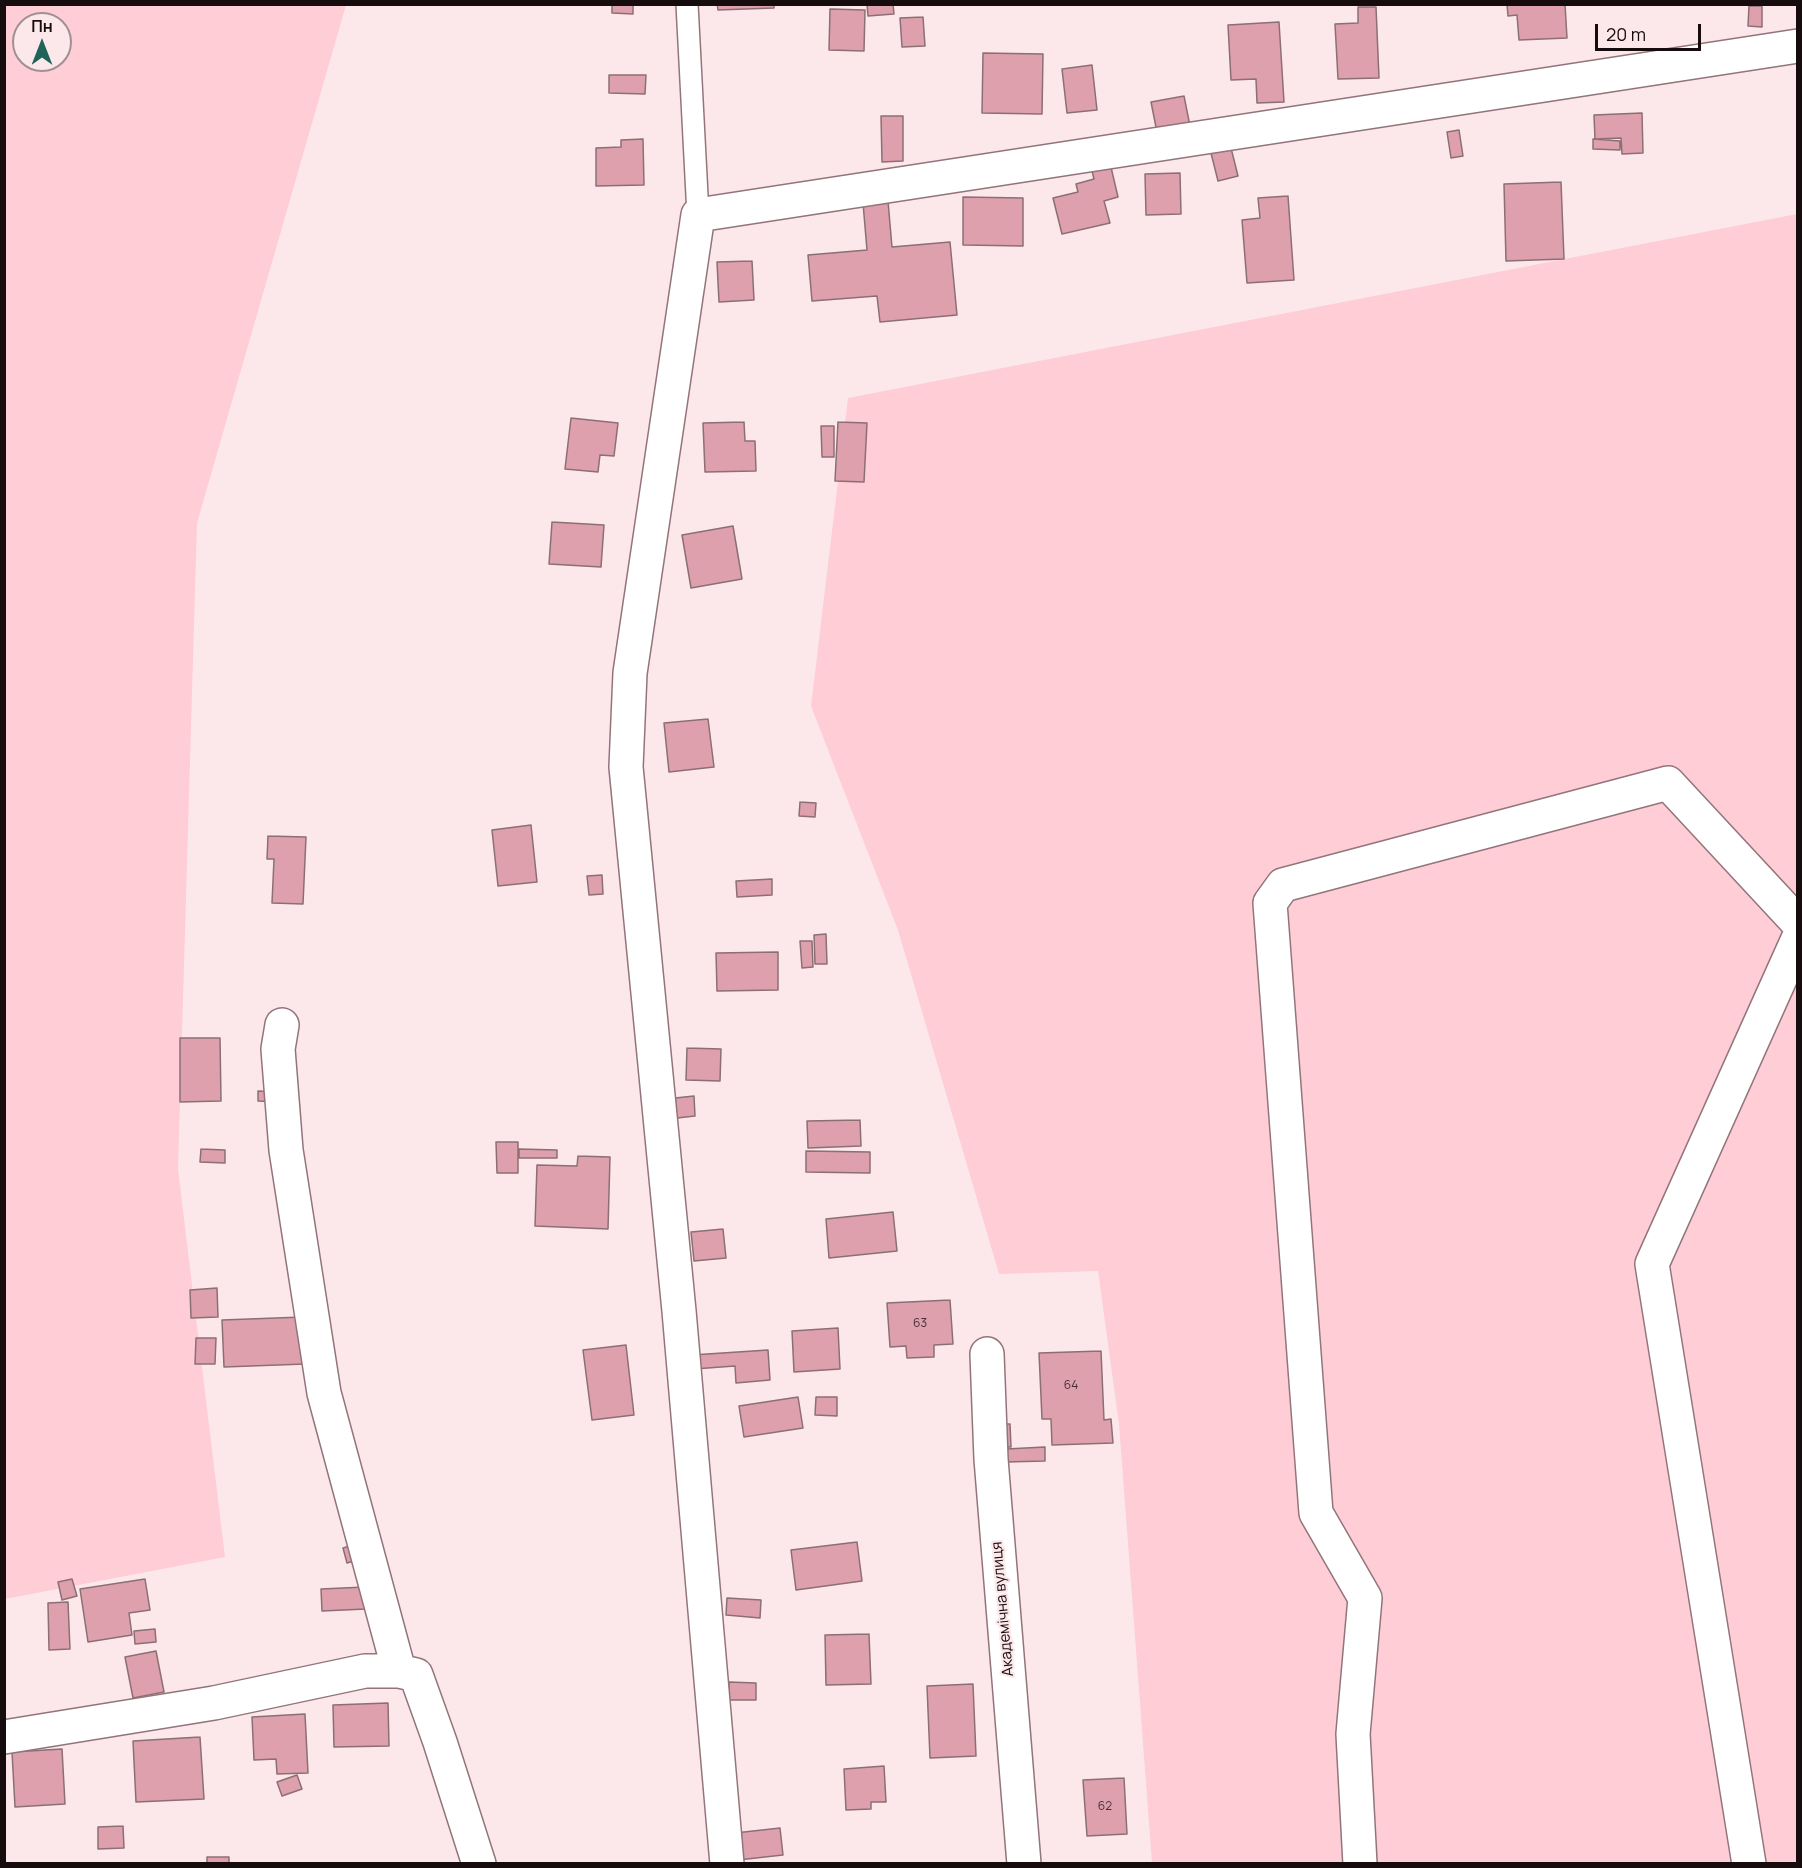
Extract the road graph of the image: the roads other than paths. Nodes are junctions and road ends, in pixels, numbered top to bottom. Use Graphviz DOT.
graph roads {
  1 [pos="687,4"];
  2 [pos="1797,46"];
  3 [pos="698,215"];
  4 [pos="1797,923"];
  5 [pos="1797,939"];
  6 [pos="282,1025"];
  7 [pos="987,1354"];
  8 [pos="399,1671"];
  9 [pos="4,1737"];
  10 [pos="479,1863"];
  11 [pos="728,1863"];
  12 [pos="1024,1863"];
  13 [pos="1360,1863"];
  14 [pos="1749,1863"];
  1 -- 3 [label="lane"];
  2 -- 3 [label="street"];
  3 -- 11 [label="street"];
  4 -- 13 [label="street"];
  5 -- 14 [label="street"];
  6 -- 8 [label="street"];
  7 -- 12 [label="street, Академічна вулиця"];
  8 -- 9 [label="street"];
  8 -- 10 [label="street"];
}
